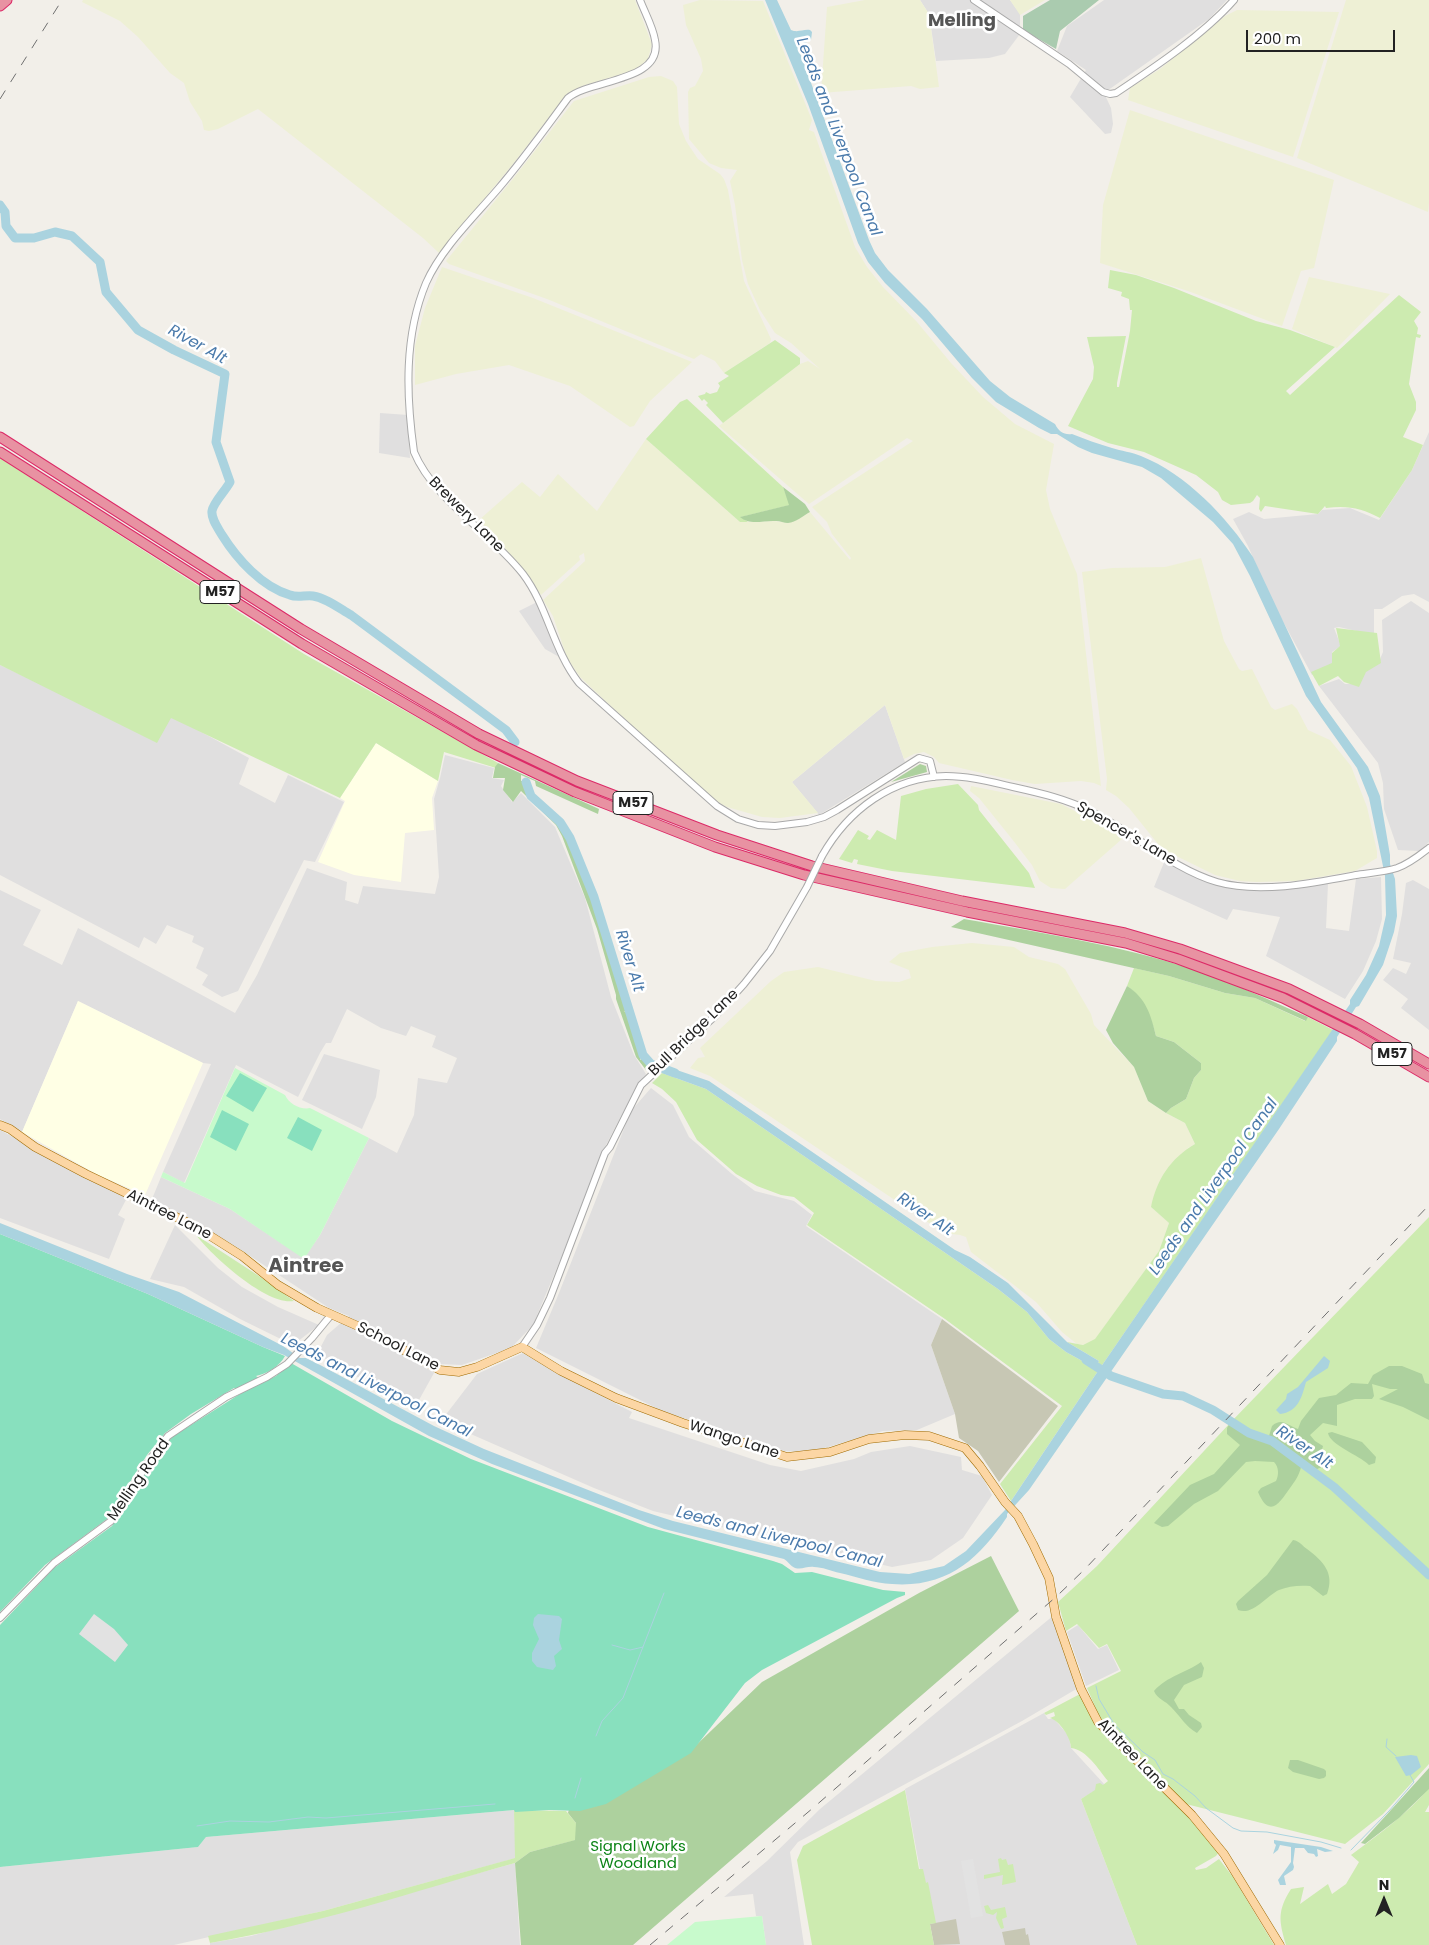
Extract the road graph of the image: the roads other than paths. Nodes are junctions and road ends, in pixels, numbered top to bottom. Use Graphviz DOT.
graph roads {
  1 [pos="7,0"];
  2 [pos="640,0"];
  3 [pos="974,0"];
  4 [pos="1234,0"];
  5 [pos="0,6"];
  6 [pos="0,437"];
  7 [pos="0,452"];
  8 [pos="934,777"];
  9 [pos="1429,848"];
  10 [pos="1429,1064"];
  11 [pos="1429,1077"];
  12 [pos="0,1125"];
  13 [pos="331,1315"];
  14 [pos="522,1347"];
  15 [pos="980,1466"];
  16 [pos="0,1618"];
  17 [pos="1280,1945"];
  1 -- 5 [label="highway"];
  2 -- 8 [label="street, Brewery Lane"];
  3 -- 4 [label="street"];
  6 -- 10 [label="highway, M57"];
  7 -- 11 [label="highway, M57"];
  8 -- 9 [label="street, Spencer's Lane"];
  8 -- 14 [label="street, Bull Bridge Lane, bridge"];
  12 -- 13 [label="main road, Aintree Lane"];
  13 -- 14 [label="main road, School Lane"];
  13 -- 16 [label="street, Melling Road"];
  14 -- 15 [label="main road, Wango Lane"];
  15 -- 17 [label="main road, Aintree Lane"];
}
